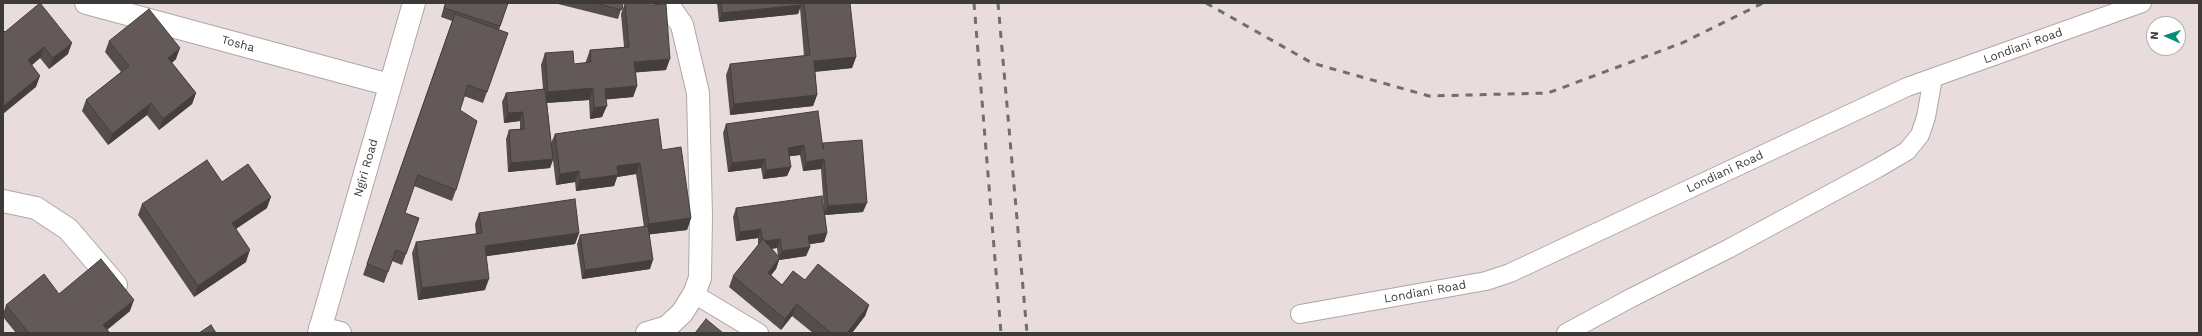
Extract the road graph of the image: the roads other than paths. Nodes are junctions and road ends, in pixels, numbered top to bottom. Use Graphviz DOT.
graph roads {
  1 [pos="86,3"];
  2 [pos="414,3"];
  3 [pos="667,3"];
  4 [pos="2142,3"];
  5 [pos="1933,78"];
  6 [pos="390,84"];
  7 [pos="3,201"];
  8 [pos="694,294"];
  9 [pos="130,303"];
  10 [pos="1300,314"];
  11 [pos="326,331"];
  12 [pos="647,333"];
  13 [pos="759,333"];
  14 [pos="1566,333"];
  1 -- 6 [label="street, Tosha"];
  2 -- 6 [label="street, Ngiri Road"];
  3 -- 8 [label="street"];
  4 -- 5 [label="lane, Londiani Road"];
  5 -- 10 [label="lane, Londiani Road"];
  5 -- 14 [label="lane"];
  6 -- 11 [label="street, Ngiri Road"];
  7 -- 9 [label="street"];
  8 -- 12 [label="street"];
  8 -- 13 [label="lane"];
}
